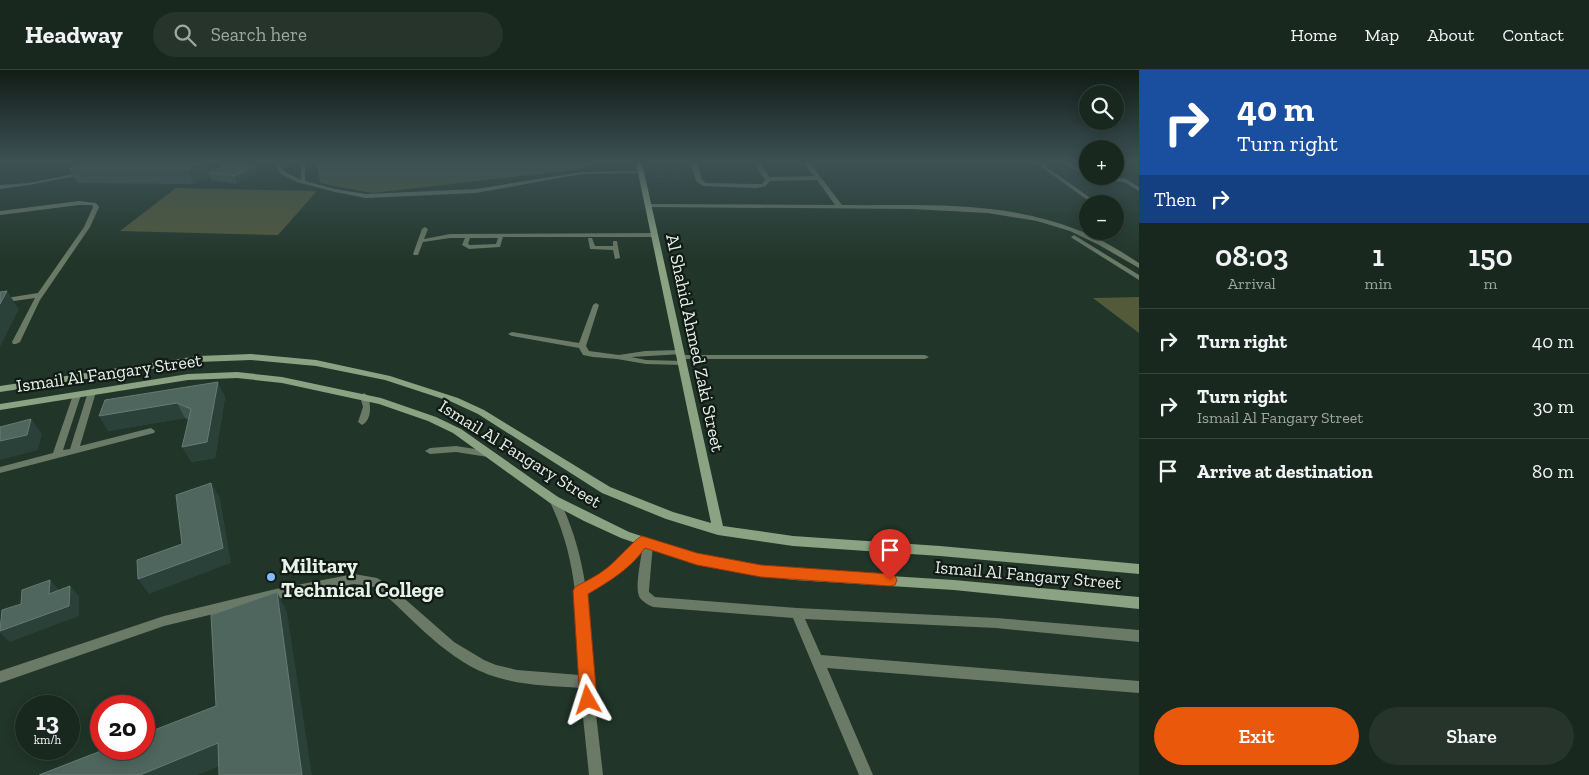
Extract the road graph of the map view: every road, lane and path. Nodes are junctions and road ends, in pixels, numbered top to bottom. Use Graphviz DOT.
graph roads {
  1 [pos="647,196"];
  2 [pos="832,196"];
  3 [pos="743,200"];
  4 [pos="649,206"];
  5 [pos="746,206"];
  6 [pos="840,207"];
  7 [pos="0,213"];
  8 [pos="1022,216"];
  9 [pos="426,229"];
  10 [pos="468,236"];
  11 [pos="501,236"];
  12 [pos="571,236"];
  13 [pos="655,237"];
  14 [pos="590,239"];
  15 [pos="615,240"];
  16 [pos="421,241"];
  17 [pos="616,248"];
  18 [pos="416,254"];
  19 [pos="617,258"];
  20 [pos="1139,266"];
  21 [pos="1139,278"];
  22 [pos="39,298"];
  23 [pos="0,302"];
  24 [pos="596,305"];
  25 [pos="0,306"];
  26 [pos="512,334"];
  27 [pos="16,342"];
  28 [pos="582,346"];
  29 [pos="681,358"];
  30 [pos="925,358"];
  31 [pos="0,389"];
  32 [pos="92,392"];
  33 [pos="77,394"];
  34 [pos="364,396"];
  35 [pos="0,407"];
  36 [pos="362,422"];
  37 [pos="151,431"];
  38 [pos="74,451"];
  39 [pos="430,451"];
  40 [pos="488,454"];
  41 [pos="57,455"];
  42 [pos="0,470"];
  43 [pos="554,500"];
  44 [pos="718,530"];
  45 [pos="645,543"];
  46 [pos="1139,569"];
  47 [pos="580,591"];
  48 [pos="1139,602"];
  49 [pos="797,613"];
  50 [pos="1139,636"];
  51 [pos="818,661"];
  52 [pos="0,677"];
  53 [pos="586,682"];
  54 [pos="1139,687"];
  55 [pos="596,775"];
  56 [pos="866,775"];
  1 -- 4 [label="main road, Al Shahid Ahmed Zaki Street"];
  2 -- 6 [label="street"];
  3 -- 5 [label="street"];
  4 -- 5 [label="street"];
  4 -- 13 [label="main road, Al Shahid Ahmed Zaki Street"];
  5 -- 6 [label="street"];
  6 -- 8 [label="street"];
  7 -- 22 [label="lane"];
  8 -- 20 [label="street"];
  8 -- 21 [label="street"];
  9 -- 16 [label="lane"];
  10 -- 11 [label="lane"];
  10 -- 11 [label="lane"];
  10 -- 16 [label="lane"];
  11 -- 12 [label="lane"];
  12 -- 13 [label="lane"];
  12 -- 14 [label="lane"];
  13 -- 15 [label="lane"];
  13 -- 29 [label="main road, Al Shahid Ahmed Zaki Street"];
  14 -- 15 [label="lane"];
  14 -- 17 [label="lane"];
  15 -- 17 [label="lane"];
  16 -- 18 [label="lane"];
  17 -- 19 [label="lane"];
  22 -- 23 [label="lane"];
  22 -- 25 [label="lane"];
  22 -- 27 [label="lane"];
  24 -- 28 [label="lane"];
  26 -- 28 [label="lane"];
  28 -- 29 [label="lane"];
  29 -- 30 [label="lane"];
  29 -- 44 [label="main road, Al Shahid Ahmed Zaki Street"];
  31 -- 44 [label="main road, Ismail Al Fangary Street"];
  32 -- 33 [label="main road, Ismail Al Fangary Street"];
  32 -- 34 [label="main road, Ismail Al Fangary Street"];
  32 -- 38 [label="lane"];
  33 -- 35 [label="main road, Ismail Al Fangary Street"];
  33 -- 41 [label="lane"];
  34 -- 36 [label="lane"];
  34 -- 40 [label="main road, Ismail Al Fangary Street"];
  37 -- 38 [label="lane"];
  38 -- 41 [label="lane"];
  39 -- 40 [label="lane"];
  40 -- 43 [label="main road, Ismail Al Fangary Street"];
  41 -- 42 [label="lane"];
  43 -- 45 [label="main road, Ismail Al Fangary Street"];
  43 -- 47 [label="lane"];
  44 -- 46 [label="main road, Ismail Al Fangary Street"];
  45 -- 47 [label="lane"];
  45 -- 48 [label="main road, Ismail Al Fangary Street"];
  45 -- 49 [label="lane"];
  47 -- 53 [label="lane"];
  49 -- 50 [label="lane"];
  49 -- 51 [label="lane"];
  51 -- 54 [label="lane"];
  51 -- 56 [label="lane"];
  52 -- 53 [label="lane"];
  53 -- 55 [label="lane"];
}
